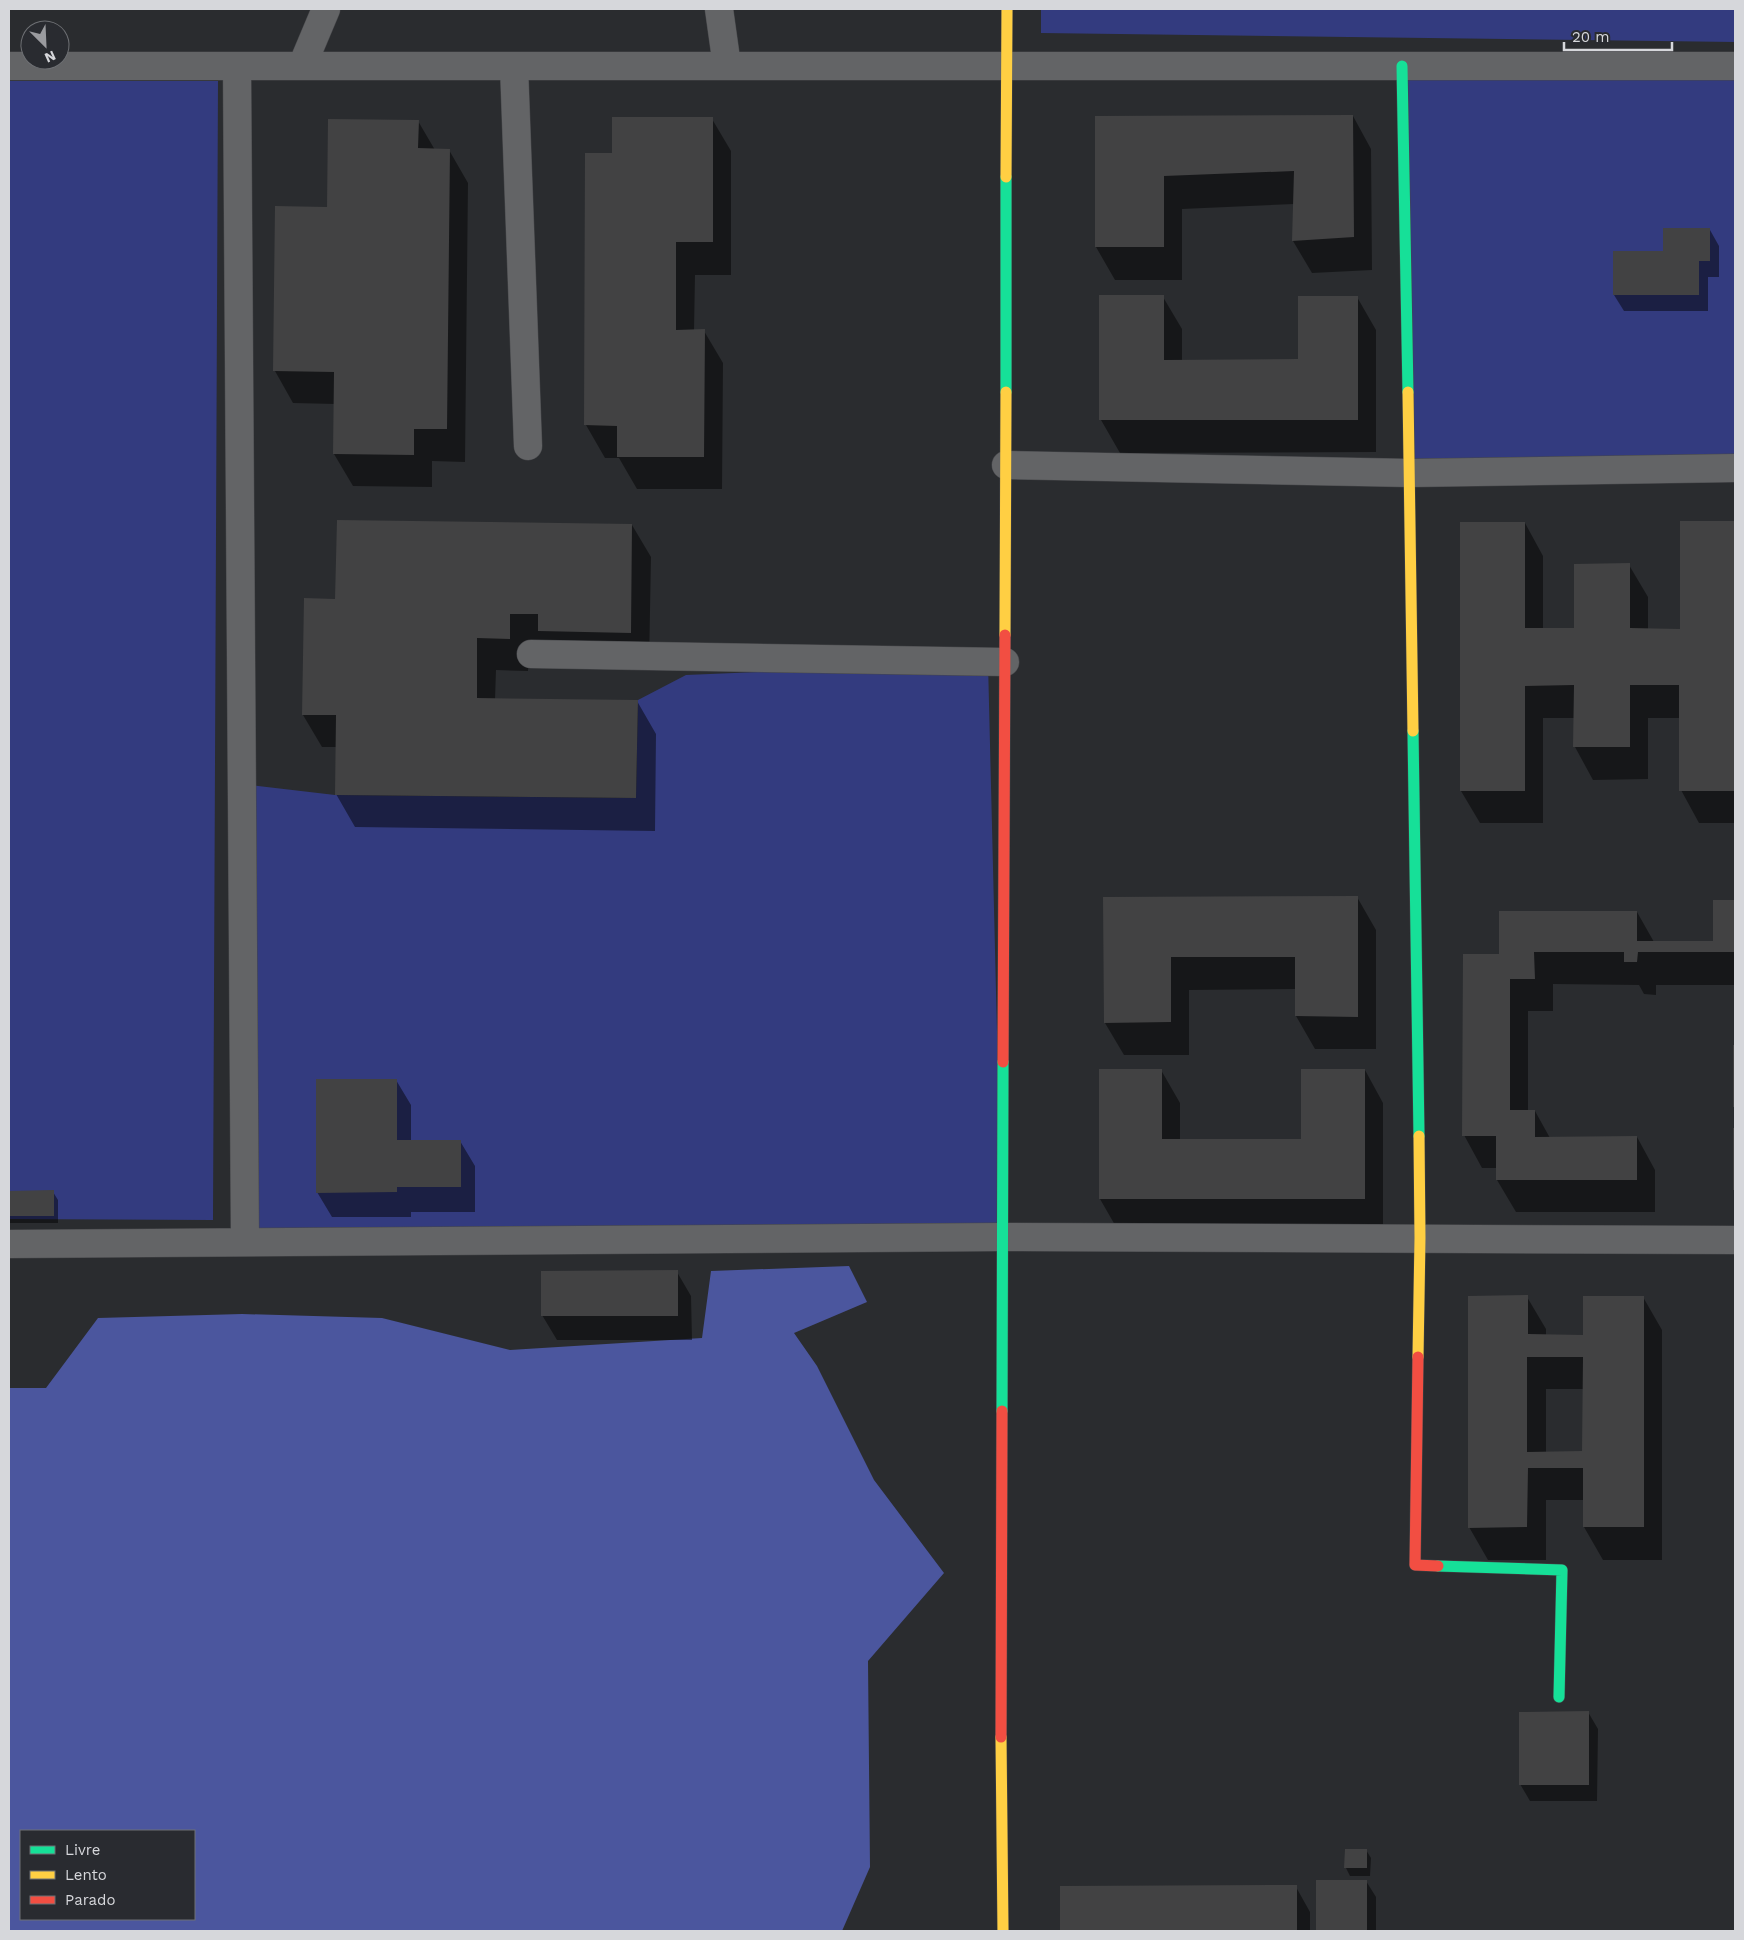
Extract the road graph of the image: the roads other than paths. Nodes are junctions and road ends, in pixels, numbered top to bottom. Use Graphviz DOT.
graph roads {
  1 [pos="326,9"];
  2 [pos="719,9"];
  3 [pos="1007,9"];
  4 [pos="9,66"];
  5 [pos="237,66"];
  6 [pos="302,66"];
  7 [pos="514,66"];
  8 [pos="727,66"];
  9 [pos="1007,66"];
  10 [pos="1402,66"];
  11 [pos="1735,66"];
  12 [pos="528,446"];
  13 [pos="1006,465"];
  14 [pos="1735,468"];
  15 [pos="1410,473"];
  16 [pos="531,654"];
  17 [pos="1005,662"];
  18 [pos="1002,1237"];
  19 [pos="1420,1238"];
  20 [pos="1735,1240"];
  21 [pos="245,1242"];
  22 [pos="9,1244"];
  23 [pos="1559,1697"];
  24 [pos="1003,1931"];
  1 -- 6 [label="street"];
  2 -- 8 [label="street"];
  3 -- 9 [label="street"];
  4 -- 5 [label="street"];
  5 -- 6 [label="street"];
  5 -- 21 [label="street"];
  6 -- 7 [label="street"];
  7 -- 8 [label="street"];
  7 -- 12 [label="street"];
  8 -- 9 [label="street"];
  9 -- 10 [label="street"];
  9 -- 13 [label="street"];
  10 -- 11 [label="street"];
  10 -- 15 [label="street"];
  13 -- 15 [label="street"];
  13 -- 17 [label="street"];
  14 -- 15 [label="street"];
  15 -- 19 [label="street"];
  16 -- 17 [label="street"];
  17 -- 18 [label="street"];
  18 -- 19 [label="street"];
  18 -- 21 [label="street"];
  18 -- 24 [label="street"];
  19 -- 20 [label="street"];
  19 -- 23 [label="street"];
  21 -- 22 [label="street"];
}
